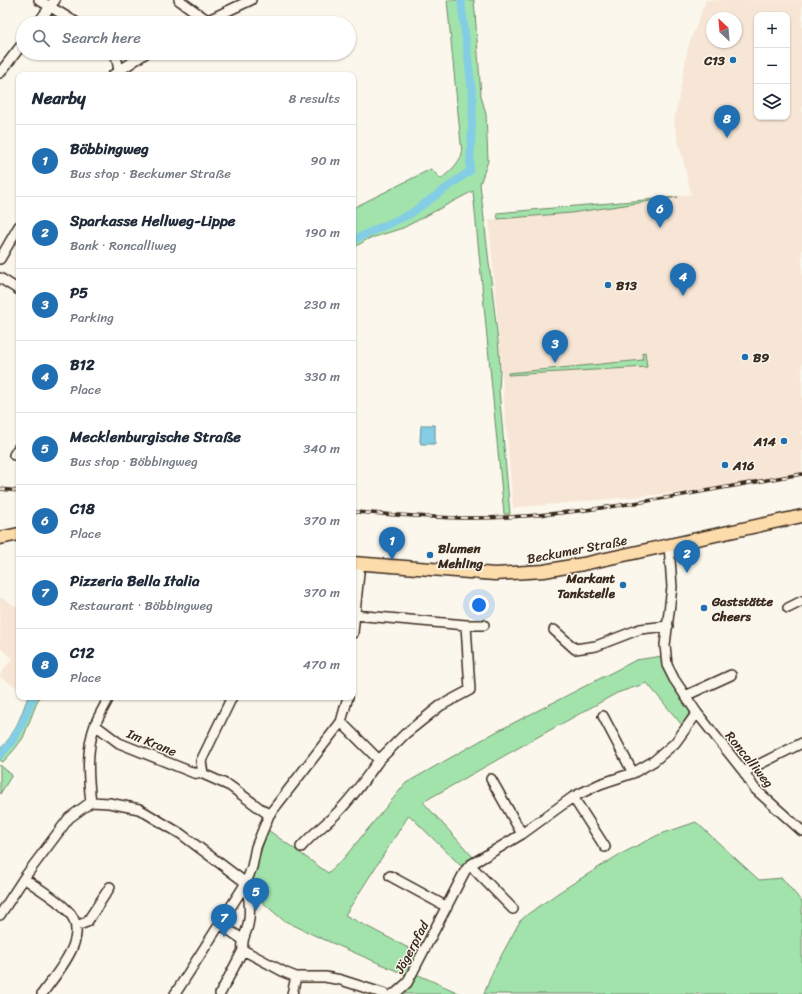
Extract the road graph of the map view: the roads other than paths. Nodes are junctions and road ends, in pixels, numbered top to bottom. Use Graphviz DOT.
graph roads {
  1 [pos="39,0"];
  2 [pos="179,0"];
  3 [pos="251,0"];
  4 [pos="52,4"];
  5 [pos="43,16"];
  6 [pos="68,16"];
  7 [pos="197,16"];
  8 [pos="217,16"];
  9 [pos="16,52"];
  10 [pos="116,60"];
  11 [pos="135,60"];
  12 [pos="116,72"];
  13 [pos="0,73"];
  14 [pos="16,231"];
  15 [pos="0,260"];
  16 [pos="0,278"];
  17 [pos="16,288"];
  18 [pos="802,516"];
  19 [pos="16,535"];
  20 [pos="0,538"];
  21 [pos="669,545"];
  22 [pos="356,563"];
  23 [pos="802,601"];
  24 [pos="788,608"];
  25 [pos="356,615"];
  26 [pos="466,625"];
  27 [pos="484,625"];
  28 [pos="668,626"];
  29 [pos="554,630"];
  30 [pos="731,675"];
  31 [pos="685,696"];
  32 [pos="108,700"];
  33 [pos="231,700"];
  34 [pos="347,700"];
  35 [pos="697,713"];
  36 [pos="603,716"];
  37 [pos="341,722"];
  38 [pos="95,725"];
  39 [pos="802,743"];
  40 [pos="379,760"];
  41 [pos="744,772"];
  42 [pos="633,773"];
  43 [pos="203,774"];
  44 [pos="490,779"];
  45 [pos="573,797"];
  46 [pos="91,802"];
  47 [pos="269,815"];
  48 [pos="802,831"];
  49 [pos="522,834"];
  50 [pos="301,847"];
  51 [pos="605,847"];
  52 [pos="470,865"];
  53 [pos="390,876"];
  54 [pos="24,878"];
  55 [pos="246,883"];
  56 [pos="110,887"];
  57 [pos="447,907"];
  58 [pos="513,909"];
  59 [pos="0,915"];
  60 [pos="220,924"];
  61 [pos="76,926"];
  62 [pos="242,939"];
  63 [pos="243,950"];
  64 [pos="296,977"];
  65 [pos="42,994"];
  66 [pos="175,994"];
  67 [pos="220,994"];
  68 [pos="292,994"];
  69 [pos="385,994"];
  70 [pos="393,994"];
  1 -- 4 [label="street"];
  2 -- 7 [label="street"];
  3 -- 8 [label="street"];
  4 -- 5 [label="street"];
  4 -- 6 [label="street"];
  9 -- 13 [label="street"];
  10 -- 12 [label="street"];
  11 -- 12 [label="street"];
  14 -- 15 [label="street"];
  16 -- 17 [label="street"];
  18 -- 21 [label="main road, Beckumer Straße"];
  19 -- 20 [label="main road"];
  21 -- 22 [label="main road, Beckumer Straße"];
  21 -- 28 [label="street, Roncalliweg"];
  23 -- 24 [label="street"];
  25 -- 26 [label="street"];
  26 -- 27 [label="street"];
  26 -- 40 [label="street"];
  28 -- 29 [label="street"];
  28 -- 31 [label="street, Roncalliweg"];
  30 -- 31 [label="street"];
  31 -- 35 [label="street, Roncalliweg"];
  32 -- 38 [label="street"];
  33 -- 43 [label="street"];
  34 -- 37 [label="street"];
  35 -- 41 [label="street, Roncalliweg"];
  35 -- 42 [label="street, Jägerpfad"];
  36 -- 42 [label="street"];
  37 -- 40 [label="street"];
  37 -- 47 [label="street"];
  38 -- 43 [label="street, Im Krane"];
  38 -- 46 [label="street"];
  39 -- 41 [label="street"];
  40 -- 50 [label="street"];
  41 -- 48 [label="street, Roncalliweg"];
  42 -- 45 [label="street, Jägerpfad"];
  43 -- 47 [label="street, Im Krane"];
  44 -- 49 [label="street"];
  45 -- 49 [label="street, Jägerpfad"];
  45 -- 51 [label="street"];
  46 -- 54 [label="street"];
  46 -- 55 [label="street"];
  47 -- 55 [label="street"];
  49 -- 52 [label="street, Jägerpfad"];
  52 -- 57 [label="street, Jägerpfad"];
  52 -- 58 [label="street"];
  53 -- 57 [label="street"];
  54 -- 59 [label="street"];
  54 -- 61 [label="street"];
  55 -- 60 [label="street"];
  55 -- 62 [label="street"];
  56 -- 61 [label="street"];
  57 -- 70 [label="street, Jägerpfad"];
  60 -- 62 [label="street"];
  60 -- 66 [label="street"];
  61 -- 65 [label="street"];
  62 -- 63 [label="street"];
  63 -- 64 [label="street"];
  63 -- 67 [label="street"];
  64 -- 68 [label="street"];
  64 -- 69 [label="street"];
}
